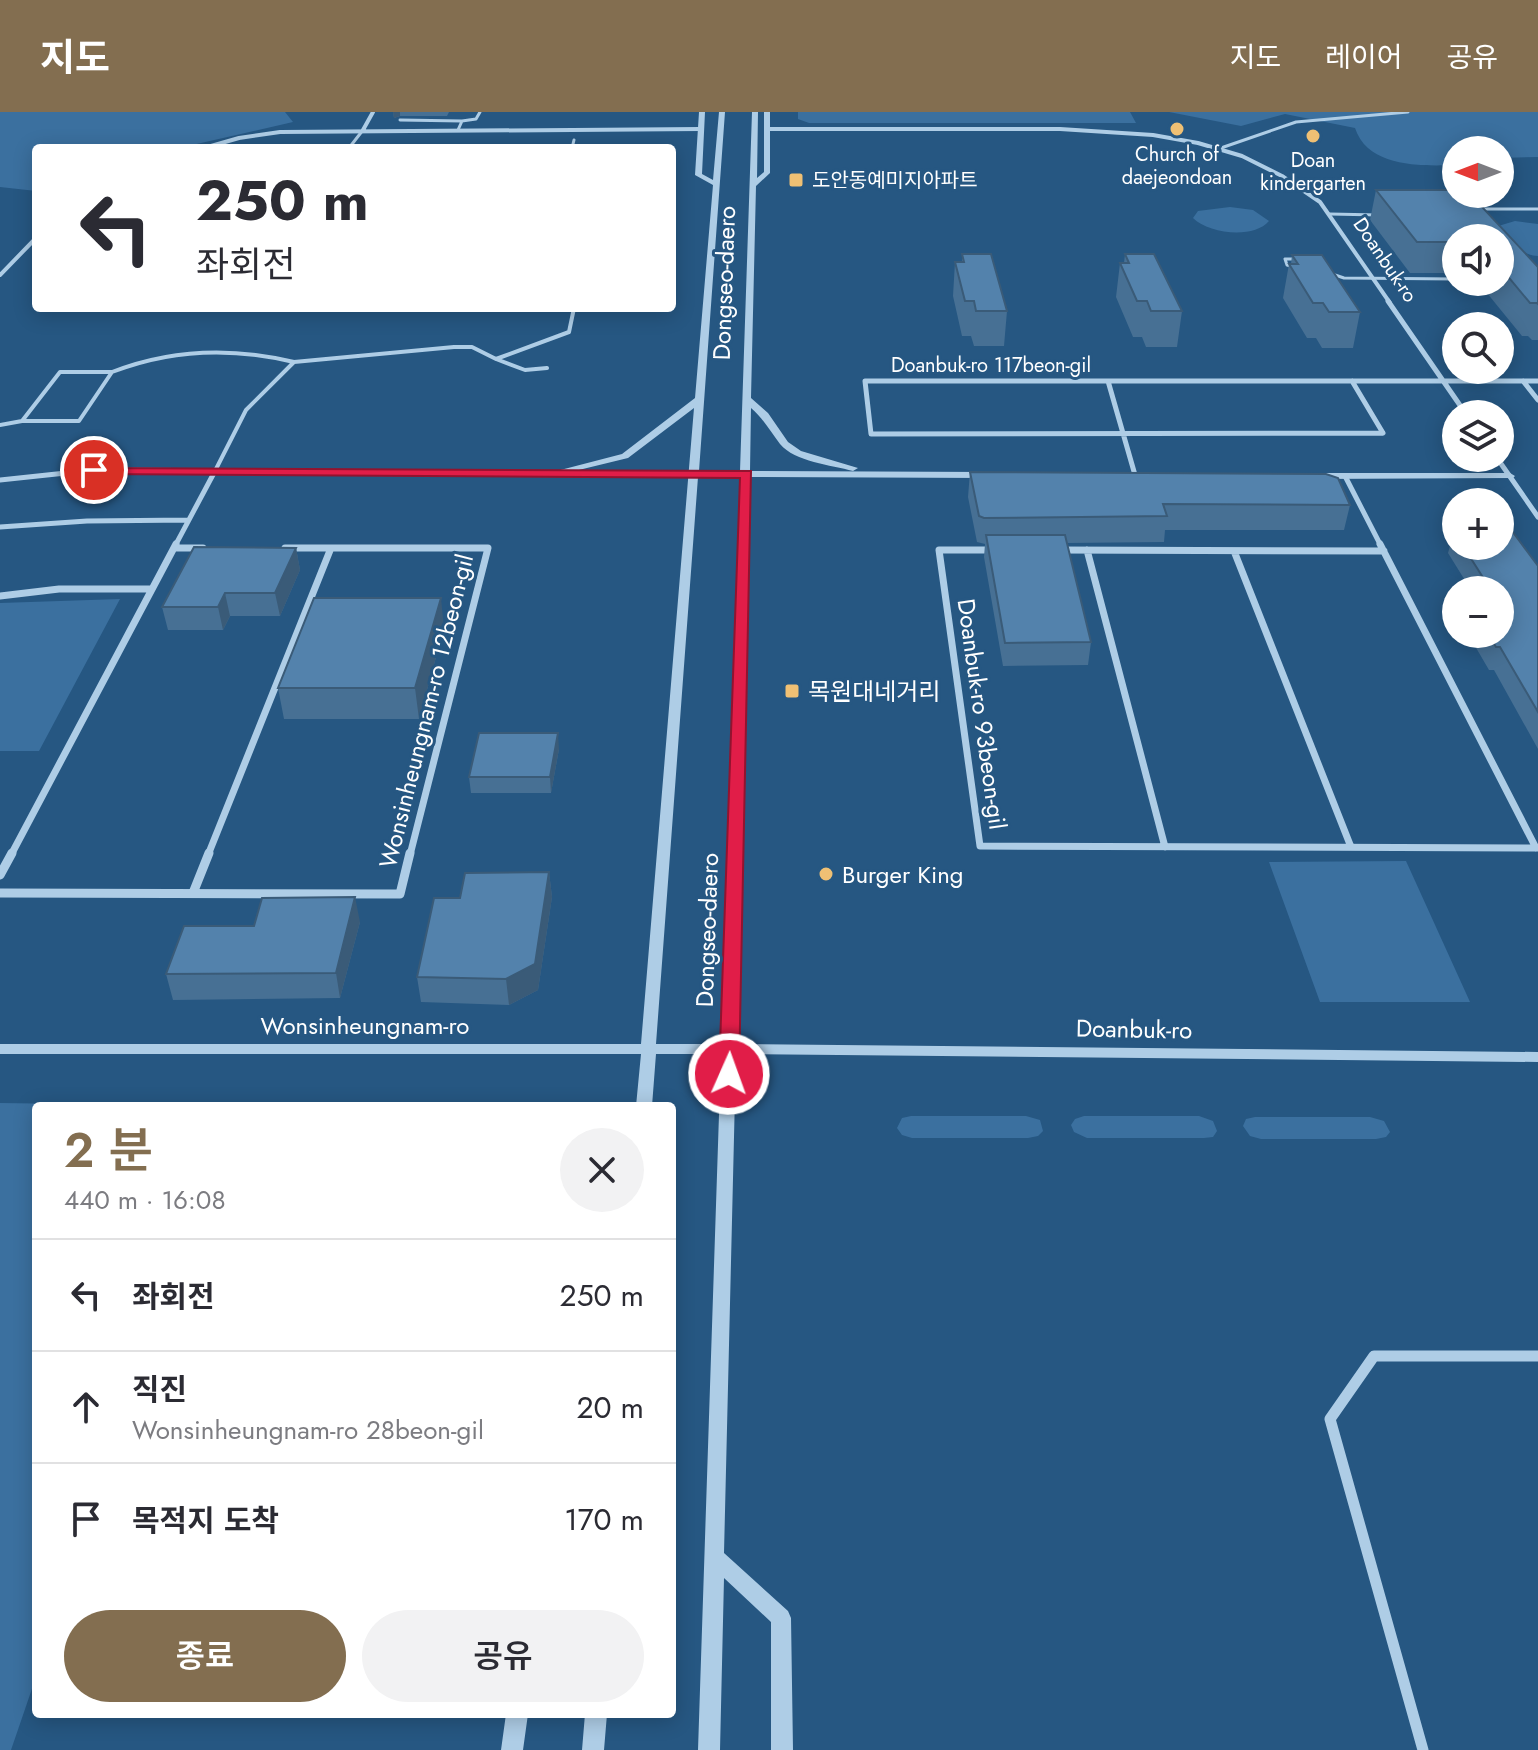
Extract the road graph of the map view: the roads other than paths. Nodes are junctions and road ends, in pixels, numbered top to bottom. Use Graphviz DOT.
graph roads {
  1 [pos="373,112"];
  2 [pos="480,112"];
  3 [pos="702,112"];
  4 [pos="722,112"];
  5 [pos="755,112"];
  6 [pos="767,112"];
  7 [pos="1408,112"];
  8 [pos="400,120"];
  9 [pos="462,121"];
  10 [pos="701,129"];
  11 [pos="767,129"];
  12 [pos="363,130"];
  13 [pos="458,130"];
  14 [pos="574,140"];
  15 [pos="218,144"];
  16 [pos="352,144"];
  17 [pos="573,144"];
  18 [pos="1218,149"];
  19 [pos="717,184"];
  20 [pos="753,185"];
  21 [pos="1464,209"];
  22 [pos="1538,209"];
  23 [pos="1330,214"];
  24 [pos="1384,215"];
  25 [pos="32,242"];
  26 [pos="1309,259"];
  27 [pos="1302,270"];
  28 [pos="1319,271"];
  29 [pos="0,275"];
  30 [pos="1344,278"];
  31 [pos="1373,279"];
  32 [pos="1442,279"];
  33 [pos="1336,281"];
  34 [pos="573,312"];
  35 [pos="496,359"];
  36 [pos="294,362"];
  37 [pos="547,368"];
  38 [pos="112,372"];
  39 [pos="1442,379"];
  40 [pos="1442,380"];
  41 [pos="1108,381"];
  42 [pos="1352,381"];
  43 [pos="1514,381"];
  44 [pos="1523,381"];
  45 [pos="1538,381"];
  46 [pos="700,399"];
  47 [pos="747,399"];
  48 [pos="1538,400"];
  49 [pos="22,421"];
  50 [pos="0,425"];
  51 [pos="1123,434"];
  52 [pos="215,471"];
  53 [pos="1507,472"];
  54 [pos="550,474"];
  55 [pos="694,474"];
  56 [pos="747,474"];
  57 [pos="921,474"];
  58 [pos="998,475"];
  59 [pos="1120,475"];
  60 [pos="1135,475"];
  61 [pos="1150,475"];
  62 [pos="1300,475"];
  63 [pos="1345,476"];
  64 [pos="1510,476"];
  65 [pos="0,480"];
  66 [pos="1538,517"];
  67 [pos="189,520"];
  68 [pos="0,527"];
  69 [pos="174,548"];
  70 [pos="206,548"];
  71 [pos="268,548"];
  72 [pos="331,548"];
  73 [pos="998,550"];
  74 [pos="1043,550"];
  75 [pos="1087,550"];
  76 [pos="1234,551"];
  77 [pos="1384,551"];
  78 [pos="152,589"];
  79 [pos="0,596"];
  80 [pos="1165,847"];
  81 [pos="1351,847"];
  82 [pos="1537,848"];
  83 [pos="0,875"];
  84 [pos="0,893"];
  85 [pos="193,893"];
  86 [pos="0,1049"];
  87 [pos="648,1049"];
  88 [pos="729,1049"];
  89 [pos="1538,1057"];
  90 [pos="644,1102"];
  91 [pos="1538,1356"];
  92 [pos="715,1557"];
  93 [pos="516,1718"];
  94 [pos="596,1718"];
  95 [pos="512,1750"];
  96 [pos="593,1750"];
  97 [pos="709,1750"];
  98 [pos="782,1750"];
  99 [pos="1423,1750"];
  1 -- 12 [label="street"];
  2 -- 9 [label="lane"];
  3 -- 10 [label="street"];
  4 -- 19 [label="street, Dongseo-daero"];
  5 -- 20 [label="street, Dongseo-daero"];
  6 -- 11 [label="street"];
  7 -- 18 [label="lane"];
  8 -- 9 [label="lane"];
  9 -- 13 [label="lane"];
  10 -- 13 [label="street"];
  10 -- 19 [label="street"];
  11 -- 18 [label="street, Doanbuk-ro"];
  11 -- 20 [label="street"];
  12 -- 13 [label="street"];
  12 -- 15 [label="street"];
  12 -- 16 [label="lane"];
  14 -- 17 [label="lane"];
  18 -- 23 [label="street, Doanbuk-ro"];
  19 -- 46 [label="street, Dongseo-daero"];
  20 -- 47 [label="street, Dongseo-daero"];
  21 -- 22 [label="lane"];
  23 -- 24 [label="lane"];
  23 -- 31 [label="street, Doanbuk-ro"];
  25 -- 29 [label="street"];
  26 -- 27 [label="lane"];
  28 -- 30 [label="lane"];
  30 -- 31 [label="lane"];
  30 -- 33 [label="lane"];
  31 -- 32 [label="lane"];
  31 -- 39 [label="street, Doanbuk-ro"];
  34 -- 35 [label="lane"];
  35 -- 36 [label="lane"];
  35 -- 37 [label="lane"];
  36 -- 38 [label="lane"];
  36 -- 52 [label="lane"];
  38 -- 49 [label="lane"];
  38 -- 49 [label="lane"];
  40 -- 42 [label="street, Doanbuk-ro 117beon-gil"];
  41 -- 42 [label="street, Doanbuk-ro 117beon-gil"];
  41 -- 51 [label="street"];
  41 -- 51 [label="street, Doanbuk-ro 117beon-gil"];
  42 -- 51 [label="street, Doanbuk-ro 117beon-gil"];
  43 -- 44 [label="street, Doanbuk-ro 117beon-gil"];
  44 -- 45 [label="street, Doanbuk-ro 117beon-gil"];
  44 -- 48 [label="street"];
  46 -- 54 [label="street"];
  46 -- 55 [label="street, Dongseo-daero"];
  47 -- 56 [label="street, Dongseo-daero"];
  47 -- 57 [label="street"];
  49 -- 50 [label="lane"];
  51 -- 60 [label="street"];
  52 -- 54 [label="street"];
  52 -- 65 [label="street"];
  52 -- 67 [label="street"];
  53 -- 64 [label="street"];
  54 -- 55 [label="street"];
  55 -- 56 [label="street"];
  55 -- 87 [label="street, Dongseo-daero"];
  56 -- 57 [label="street"];
  56 -- 88 [label="street, Dongseo-daero"];
  57 -- 58 [label="street"];
  59 -- 60 [label="street"];
  60 -- 61 [label="street"];
  62 -- 63 [label="street"];
  63 -- 64 [label="street"];
  63 -- 77 [label="street, Doanbuk-ro 93beon-gil"];
  64 -- 66 [label="street"];
  67 -- 68 [label="street"];
  67 -- 69 [label="street"];
  69 -- 70 [label="street"];
  69 -- 78 [label="street"];
  71 -- 72 [label="street, Wonsinheungnam-ro 12beon-gil"];
  72 -- 85 [label="street"];
  72 -- 85 [label="street, Wonsinheungnam-ro 12beon-gil"];
  73 -- 80 [label="street, Doanbuk-ro 93beon-gil"];
  74 -- 75 [label="street"];
  75 -- 76 [label="street"];
  75 -- 80 [label="street"];
  76 -- 77 [label="street"];
  76 -- 81 [label="street"];
  77 -- 82 [label="street, Doanbuk-ro 93beon-gil"];
  78 -- 79 [label="street"];
  78 -- 83 [label="street"];
  80 -- 81 [label="street, Doanbuk-ro 93beon-gil"];
  81 -- 82 [label="street, Doanbuk-ro 93beon-gil"];
  84 -- 85 [label="street, Wonsinheungnam-ro 12beon-gil"];
  86 -- 87 [label="street, Wonsinheungnam-ro"];
  87 -- 88 [label="street, Wonsinheungnam-ro"];
  87 -- 90 [label="street, Dongseo-daero"];
  88 -- 89 [label="street, Doanbuk-ro"];
  88 -- 92 [label="street, Dongseo-daero"];
  91 -- 99 [label="street"];
  92 -- 97 [label="street, Dongseo-daero"];
  92 -- 98 [label="street"];
  93 -- 95 [label="street"];
  94 -- 96 [label="street"];
}
